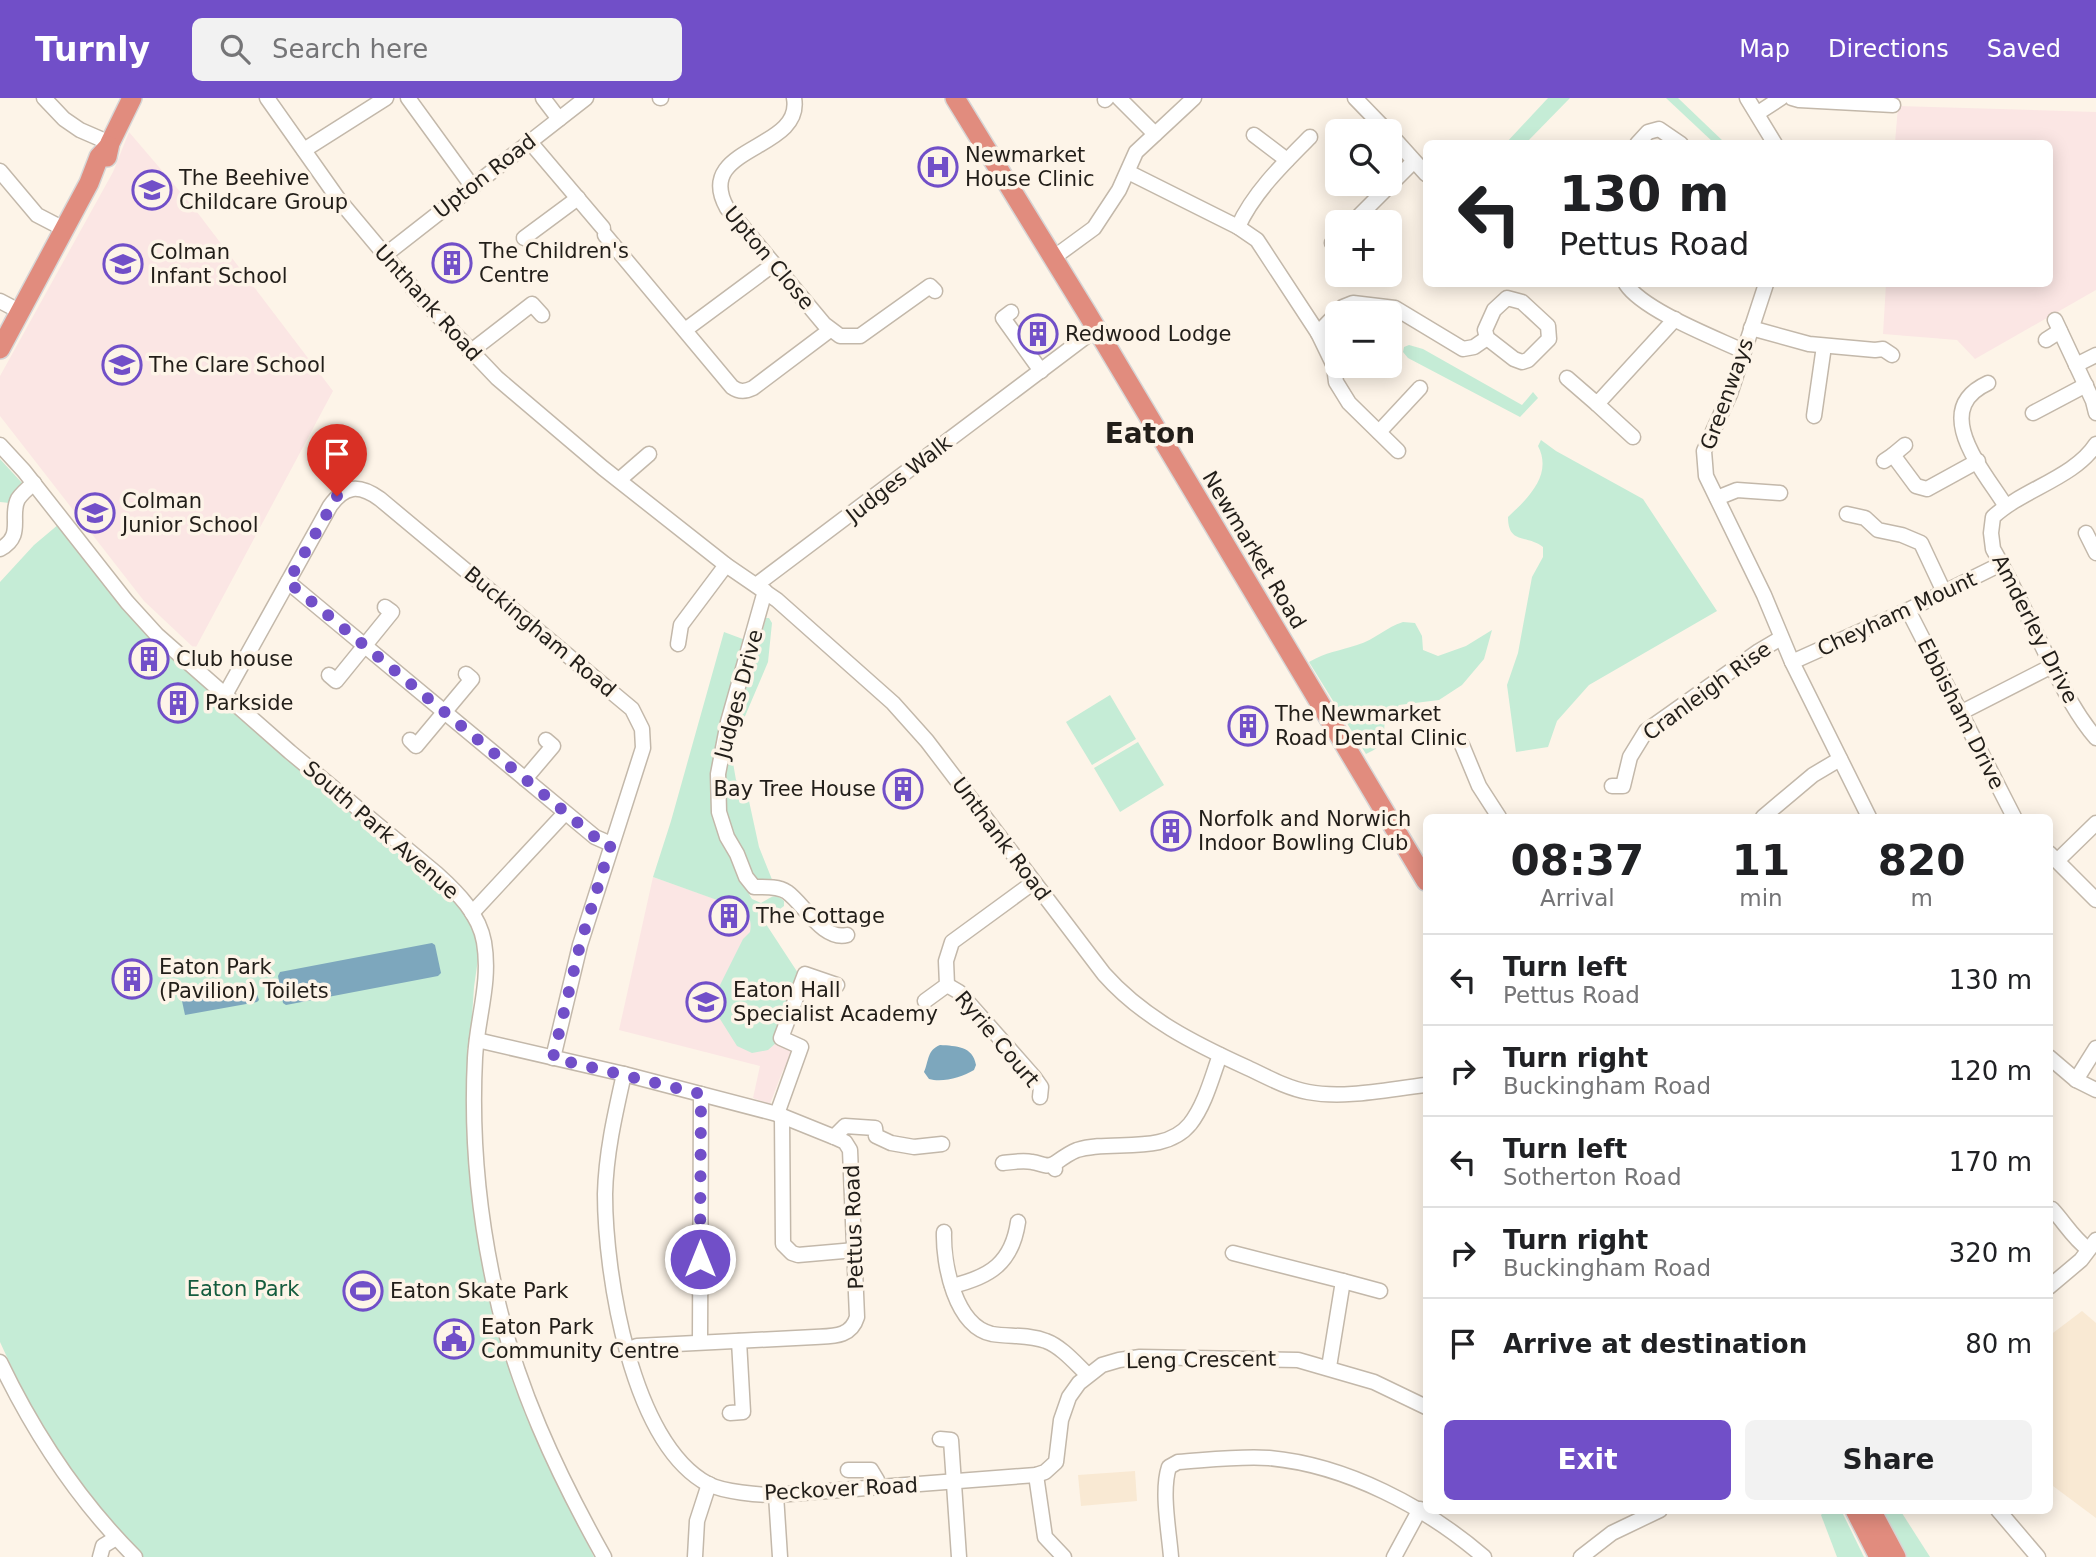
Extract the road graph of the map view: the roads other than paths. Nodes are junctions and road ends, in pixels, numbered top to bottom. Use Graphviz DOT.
graph roads {
  1 [pos="44,98"];
  2 [pos="132,98"];
  3 [pos="267,98"];
  4 [pos="386,98"];
  5 [pos="408,98"];
  6 [pos="543,98"];
  7 [pos="586,98"];
  8 [pos="794,98"];
  9 [pos="955,98"];
  10 [pos="1194,98"];
  11 [pos="1355,98"];
  12 [pos="1747,98"];
  13 [pos="1781,98"];
  14 [pos="1792,98"];
  15 [pos="1110,99"];
  16 [pos="1887,103"];
  17 [pos="1758,113"];
  18 [pos="559,119"];
  19 [pos="1375,119"];
  20 [pos="1155,134"];
  21 [pos="1254,135"];
  22 [pos="1310,137"];
  23 [pos="1641,140"];
  24 [pos="1675,140"];
  25 [pos="1773,140"];
  26 [pos="530,142"];
  27 [pos="110,144"];
  28 [pos="1402,149"];
  29 [pos="304,150"];
  30 [pos="1287,160"];
  31 [pos="1413,162"];
  32 [pos="0,171"];
  33 [pos="1423,171"];
  34 [pos="1128,172"];
  35 [pos="472,186"];
  36 [pos="578,198"];
  37 [pos="1365,210"];
  38 [pos="1238,227"];
  39 [pos="64,229"];
  40 [pos="524,238"];
  41 [pos="385,255"];
  42 [pos="1053,258"];
  43 [pos="774,264"];
  44 [pos="930,286"];
  45 [pos="1629,287"];
  46 [pos="1765,287"];
  47 [pos="0,301"];
  48 [pos="19,311"];
  49 [pos="542,316"];
  50 [pos="1004,317"];
  51 [pos="1675,319"];
  52 [pos="1751,328"];
  53 [pos="1096,329"];
  54 [pos="685,330"];
  55 [pos="830,330"];
  56 [pos="1318,333"];
  57 [pos="1487,338"];
  58 [pos="2046,340"];
  59 [pos="1824,346"];
  60 [pos="0,349"];
  61 [pos="1887,349"];
  62 [pos="1743,351"];
  63 [pos="470,352"];
  64 [pos="2096,355"];
  65 [pos="2076,365"];
  66 [pos="1041,371"];
  67 [pos="1567,378"];
  68 [pos="1978,382"];
  69 [pos="2086,385"];
  70 [pos="1417,397"];
  71 [pos="1597,404"];
  72 [pos="1819,411"];
  73 [pos="2041,413"];
  74 [pos="2096,413"];
  75 [pos="1379,432"];
  76 [pos="1633,437"];
  77 [pos="2096,444"];
  78 [pos="0,445"];
  79 [pos="1398,451"];
  80 [pos="649,454"];
  81 [pos="1894,454"];
  82 [pos="1978,461"];
  83 [pos="619,480"];
  84 [pos="34,483"];
  85 [pos="1772,488"];
  86 [pos="1717,498"];
  87 [pos="2005,505"];
  88 [pos="1847,513"];
  89 [pos="0,549"];
  90 [pos="2001,564"];
  91 [pos="726,565"];
  92 [pos="288,582"];
  93 [pos="761,588"];
  94 [pos="1944,592"];
  95 [pos="1908,610"];
  96 [pos="392,612"];
  97 [pos="1781,638"];
  98 [pos="678,643"];
  99 [pos="363,647"];
  100 [pos="1792,662"];
  101 [pos="2052,666"];
  102 [pos="472,679"];
  103 [pos="336,681"];
  104 [pos="225,695"];
  105 [pos="444,712"];
  106 [pos="1960,713"];
  107 [pos="2096,738"];
  108 [pos="417,746"];
  109 [pos="552,746"];
  110 [pos="1461,755"];
  111 [pos="1840,759"];
  112 [pos="525,779"];
  113 [pos="1621,787"];
  114 [pos="565,813"];
  115 [pos="1497,814"];
  116 [pos="1767,814"];
  117 [pos="1868,814"];
  118 [pos="2012,814"];
  119 [pos="2096,822"];
  120 [pos="611,844"];
  121 [pos="2053,857"];
  122 [pos="1423,876"];
  123 [pos="1034,882"];
  124 [pos="2096,900"];
  125 [pos="472,913"];
  126 [pos="847,935"];
  127 [pos="837,985"];
  128 [pos="947,985"];
  129 [pos="925,1001"];
  130 [pos="477,1040"];
  131 [pos="2096,1048"];
  132 [pos="1220,1055"];
  133 [pos="553,1058"];
  134 [pos="2053,1061"];
  135 [pos="624,1074"];
  136 [pos="2076,1080"];
  137 [pos="1423,1085"];
  138 [pos="2096,1090"];
  139 [pos="701,1094"];
  140 [pos="1040,1097"];
  141 [pos="780,1115"];
  142 [pos="834,1137"];
  143 [pos="936,1141"];
  144 [pos="1003,1163"];
  145 [pos="2053,1215"];
  146 [pos="1018,1222"];
  147 [pos="944,1232"];
  148 [pos="2092,1244"];
  149 [pos="855,1250"];
  150 [pos="1233,1252"];
  151 [pos="1343,1281"];
  152 [pos="2053,1284"];
  153 [pos="952,1286"];
  154 [pos="1380,1292"];
  155 [pos="739,1341"];
  156 [pos="700,1342"];
  157 [pos="627,1350"];
  158 [pos="0,1362"];
  159 [pos="1329,1367"];
  160 [pos="1088,1375"];
  161 [pos="1423,1406"];
  162 [pos="743,1412"];
  163 [pos="951,1439"];
  164 [pos="848,1470"];
  165 [pos="1036,1475"];
  166 [pos="954,1483"];
  167 [pos="709,1484"];
  168 [pos="878,1488"];
  169 [pos="776,1495"];
  170 [pos="1420,1509"];
  171 [pos="1423,1510"];
  172 [pos="1651,1514"];
  173 [pos="1857,1514"];
  174 [pos="1873,1514"];
  175 [pos="2001,1514"];
  176 [pos="1438,1515"];
  177 [pos="116,1538"];
  178 [pos="100,1557"];
  179 [pos="135,1557"];
  180 [pos="604,1557"];
  181 [pos="695,1557"];
  182 [pos="780,1557"];
  183 [pos="959,1557"];
  184 [pos="1064,1557"];
  185 [pos="1171,1557"];
  186 [pos="1394,1557"];
  187 [pos="1484,1557"];
  188 [pos="1581,1557"];
  189 [pos="1879,1557"];
  190 [pos="1896,1557"];
  191 [pos="2038,1557"];
  1 -- 27 [label="street"];
  2 -- 27 [label="highway"];
  3 -- 29 [label="street, Unthank Road"];
  4 -- 29 [label="street"];
  5 -- 35 [label="street"];
  6 -- 18 [label="street"];
  7 -- 18 [label="street, Upton Road"];
  8 -- 43 [label="street, Upton Close"];
  9 -- 42 [label="highway, Newmarket Road"];
  10 -- 20 [label="street"];
  11 -- 19 [label="street"];
  12 -- 17 [label="street"];
  13 -- 17 [label="street"];
  14 -- 16 [label="street"];
  15 -- 20 [label="street"];
  17 -- 25 [label="street"];
  18 -- 26 [label="street, Upton Road"];
  20 -- 34 [label="street"];
  21 -- 30 [label="street"];
  22 -- 30 [label="street"];
  23 -- 24 [label="street"];
  26 -- 35 [label="street, Upton Road"];
  26 -- 36 [label="street"];
  27 -- 39 [label="highway"];
  28 -- 31 [label="street"];
  29 -- 41 [label="street, Unthank Road"];
  30 -- 38 [label="street"];
  31 -- 33 [label="street"];
  31 -- 37 [label="street"];
  32 -- 39 [label="street"];
  34 -- 38 [label="street"];
  34 -- 42 [label="street"];
  35 -- 41 [label="street, Upton Road"];
  36 -- 40 [label="street"];
  36 -- 54 [label="street"];
  38 -- 56 [label="street"];
  39 -- 48 [label="highway"];
  41 -- 63 [label="street, Unthank Road"];
  42 -- 53 [label="highway, Newmarket Road"];
  43 -- 54 [label="street"];
  43 -- 55 [label="street, Upton Close"];
  44 -- 55 [label="street, Upton Close"];
  45 -- 51 [label="street"];
  46 -- 52 [label="street, Greenways"];
  47 -- 48 [label="street"];
  48 -- 60 [label="highway"];
  49 -- 63 [label="street"];
  50 -- 66 [label="street"];
  51 -- 62 [label="street"];
  51 -- 71 [label="street"];
  52 -- 59 [label="street"];
  52 -- 62 [label="street, Greenways"];
  53 -- 66 [label="street, Judges Walk"];
  53 -- 122 [label="highway, Newmarket Road"];
  54 -- 55 [label="street"];
  56 -- 57 [label="street"];
  56 -- 75 [label="street"];
  57 -- 57 [label="street"];
  58 -- 65 [label="street"];
  59 -- 61 [label="street"];
  59 -- 72 [label="street"];
  62 -- 86 [label="street, Greenways"];
  63 -- 83 [label="street, Unthank Road"];
  64 -- 65 [label="street"];
  65 -- 69 [label="street"];
  66 -- 93 [label="street, Judges Walk"];
  67 -- 71 [label="street"];
  68 -- 82 [label="street"];
  69 -- 73 [label="street"];
  69 -- 74 [label="street"];
  70 -- 75 [label="street"];
  71 -- 76 [label="street"];
  75 -- 79 [label="street"];
  77 -- 87 [label="street"];
  78 -- 84 [label="street, South Park Avenue"];
  80 -- 83 [label="street"];
  81 -- 82 [label="street"];
  82 -- 87 [label="street"];
  83 -- 91 [label="street, Unthank Road"];
  84 -- 89 [label="street"];
  84 -- 104 [label="street, South Park Avenue"];
  85 -- 86 [label="street"];
  86 -- 97 [label="street, Greenways"];
  87 -- 90 [label="street, Amderley Drive"];
  88 -- 94 [label="street"];
  90 -- 94 [label="street, Cheyham Mount"];
  90 -- 101 [label="street, Amderley Drive"];
  91 -- 93 [label="street, Unthank Road"];
  91 -- 98 [label="street"];
  92 -- 99 [label="street"];
  92 -- 104 [label="street, Buckingham Road"];
  92 -- 120 [label="street, Buckingham Road"];
  93 -- 123 [label="street, Unthank Road"];
  93 -- 126 [label="street, Judges Drive"];
  94 -- 95 [label="street, Cheyham Mount"];
  95 -- 100 [label="street, Cheyham Mount"];
  95 -- 106 [label="street, Ebbisham Drive"];
  96 -- 99 [label="street"];
  97 -- 100 [label="street, Greenways"];
  97 -- 113 [label="street, Cranleigh Rise"];
  99 -- 103 [label="street"];
  99 -- 105 [label="street"];
  100 -- 111 [label="street, Greenways"];
  101 -- 106 [label="street"];
  101 -- 107 [label="street, Amderley Drive"];
  102 -- 105 [label="street"];
  104 -- 125 [label="street, South Park Avenue"];
  105 -- 108 [label="street"];
  105 -- 112 [label="street"];
  106 -- 118 [label="street, Ebbisham Drive"];
  109 -- 112 [label="street"];
  110 -- 115 [label="street"];
  111 -- 116 [label="street"];
  111 -- 117 [label="street, Greenways"];
  112 -- 114 [label="street"];
  114 -- 120 [label="street"];
  114 -- 125 [label="street"];
  119 -- 121 [label="street"];
  120 -- 133 [label="street, Buckingham Road"];
  121 -- 124 [label="street"];
  123 -- 128 [label="street, Ryrie Court"];
  123 -- 132 [label="street, Unthank Road"];
  125 -- 130 [label="street, South Park Avenue"];
  127 -- 141 [label="street"];
  128 -- 129 [label="street, Ryrie Court"];
  128 -- 140 [label="street, Ryrie Court"];
  130 -- 133 [label="street, Pettus Road"];
  130 -- 180 [label="street, South Park Avenue"];
  131 -- 136 [label="street"];
  132 -- 137 [label="street, Unthank Road"];
  132 -- 144 [label="street"];
  133 -- 135 [label="street, Pettus Road"];
  134 -- 136 [label="street"];
  135 -- 139 [label="street, Pettus Road"];
  135 -- 157 [label="street, Peckover Road"];
  136 -- 138 [label="street"];
  139 -- 141 [label="street, Pettus Road"];
  139 -- 156 [label="street"];
  141 -- 142 [label="street, Pettus Road"];
  141 -- 149 [label="street"];
  142 -- 143 [label="street"];
  142 -- 149 [label="street, Pettus Road"];
  145 -- 148 [label="street"];
  146 -- 153 [label="street"];
  147 -- 153 [label="street"];
  148 -- 152 [label="street"];
  149 -- 155 [label="street, Pettus Road"];
  150 -- 151 [label="street"];
  151 -- 154 [label="street"];
  151 -- 159 [label="street"];
  153 -- 160 [label="street"];
  155 -- 156 [label="street, Pettus Road"];
  155 -- 162 [label="street"];
  156 -- 157 [label="street, Pettus Road"];
  157 -- 167 [label="street, Peckover Road"];
  158 -- 177 [label="street"];
  159 -- 160 [label="street, Leng Crescent"];
  159 -- 161 [label="street, Leng Crescent"];
  160 -- 165 [label="street, Leng Crescent"];
  163 -- 166 [label="street"];
  164 -- 168 [label="street"];
  165 -- 166 [label="street"];
  165 -- 184 [label="street"];
  166 -- 168 [label="street, Peckover Road"];
  166 -- 183 [label="street"];
  167 -- 169 [label="street, Peckover Road"];
  167 -- 181 [label="street"];
  168 -- 169 [label="street, Peckover Road"];
  169 -- 182 [label="street"];
  170 -- 171 [label="street"];
  170 -- 185 [label="street"];
  170 -- 186 [label="street"];
  172 -- 188 [label="street"];
  173 -- 189 [label="highway"];
  174 -- 190 [label="highway"];
  175 -- 191 [label="street"];
  176 -- 187 [label="street"];
  177 -- 178 [label="street"];
  177 -- 179 [label="street"];
}
